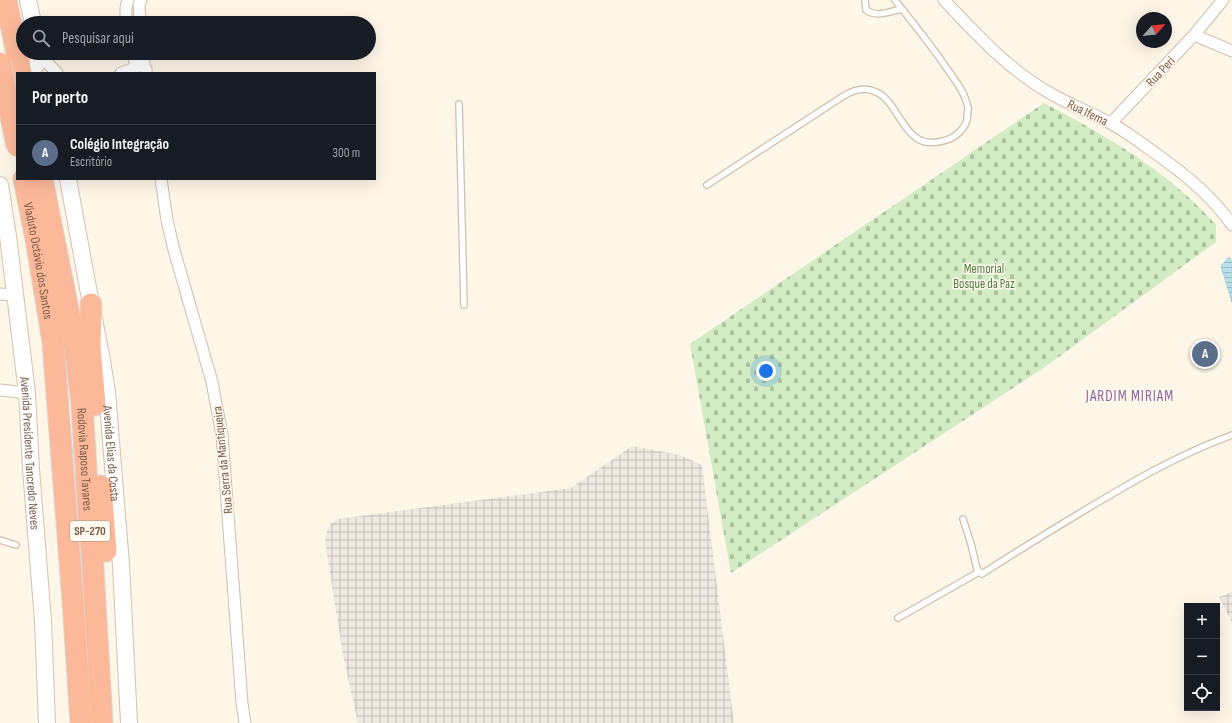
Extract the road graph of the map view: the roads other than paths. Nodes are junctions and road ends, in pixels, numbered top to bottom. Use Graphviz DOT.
graph roads {
  1 [pos="6,0"];
  2 [pos="28,0"];
  3 [pos="128,0"];
  4 [pos="141,0"];
  5 [pos="865,0"];
  6 [pos="895,0"];
  7 [pos="944,0"];
  8 [pos="1223,0"];
  9 [pos="902,9"];
  10 [pos="31,16"];
  11 [pos="126,16"];
  12 [pos="140,16"];
  13 [pos="1194,35"];
  14 [pos="16,49"];
  15 [pos="1232,51"];
  16 [pos="18,60"];
  17 [pos="38,60"];
  18 [pos="42,60"];
  19 [pos="45,60"];
  20 [pos="0,63"];
  21 [pos="139,69"];
  22 [pos="21,72"];
  23 [pos="28,72"];
  24 [pos="45,72"];
  25 [pos="56,72"];
  26 [pos="126,72"];
  27 [pos="16,77"];
  28 [pos="0,79"];
  29 [pos="16,99"];
  30 [pos="0,104"];
  31 [pos="459,104"];
  32 [pos="1111,123"];
  33 [pos="16,141"];
  34 [pos="24,180"];
  35 [pos="42,180"];
  36 [pos="68,180"];
  37 [pos="162,180"];
  38 [pos="0,185"];
  39 [pos="707,186"];
  40 [pos="1232,225"];
  41 [pos="8,295"];
  42 [pos="91,304"];
  43 [pos="464,305"];
  44 [pos="74,340"];
  45 [pos="53,342"];
  46 [pos="0,390"];
  47 [pos="27,393"];
  48 [pos="1232,435"];
  49 [pos="962,519"];
  50 [pos="0,540"];
  51 [pos="16,545"];
  52 [pos="979,572"];
  53 [pos="898,618"];
  54 [pos="99,677"];
  55 [pos="47,723"];
  56 [pos="81,723"];
  57 [pos="102,723"];
  58 [pos="129,723"];
  59 [pos="245,723"];
  1 -- 14 [label="highway"];
  2 -- 10 [label="main road"];
  3 -- 11 [label="street"];
  4 -- 12 [label="street"];
  5 -- 9 [label="lane"];
  6 -- 9 [label="lane"];
  7 -- 32 [label="street, Rua Ifema"];
  8 -- 13 [label="street, Rua Peri"];
  9 -- 39 [label="lane"];
  13 -- 15 [label="street"];
  13 -- 32 [label="street, Rua Peri"];
  16 -- 22 [label="highway"];
  17 -- 23 [label="main road"];
  18 -- 24 [label="main road"];
  19 -- 25 [label="street"];
  20 -- 33 [label="highway, bridge"];
  21 -- 26 [label="street"];
  27 -- 28 [label="main road"];
  29 -- 30 [label="main road"];
  31 -- 43 [label="lane"];
  32 -- 40 [label="street, Rua Ifema"];
  34 -- 45 [label="highway, Viaduto Octávio dos Santos / SP-270"];
  35 -- 44 [label="highway, Viaduto Octávio dos Santos / SP-270"];
  36 -- 42 [label="main road, Avenida Elias da Costa"];
  37 -- 59 [label="street, Rua Serra da Mantiqueira"];
  38 -- 41 [label="main road, Avenida Presidente Tancredo Neves"];
  41 -- 47 [label="main road, Avenida Presidente Tancredo Neves"];
  42 -- 54 [label="highway"];
  42 -- 58 [label="main road, Avenida Elias da Costa"];
  44 -- 54 [label="highway, Rodovia Raposo Tavares / SP-270"];
  45 -- 56 [label="highway, Rodovia Raposo Tavares / SP-270"];
  46 -- 47 [label="street"];
  47 -- 55 [label="main road, Avenida Presidente Tancredo Neves"];
  48 -- 52 [label="lane"];
  49 -- 52 [label="lane"];
  50 -- 51 [label="lane"];
  52 -- 53 [label="lane"];
  54 -- 57 [label="highway, Rodovia Raposo Tavares / SP-270"];
}
